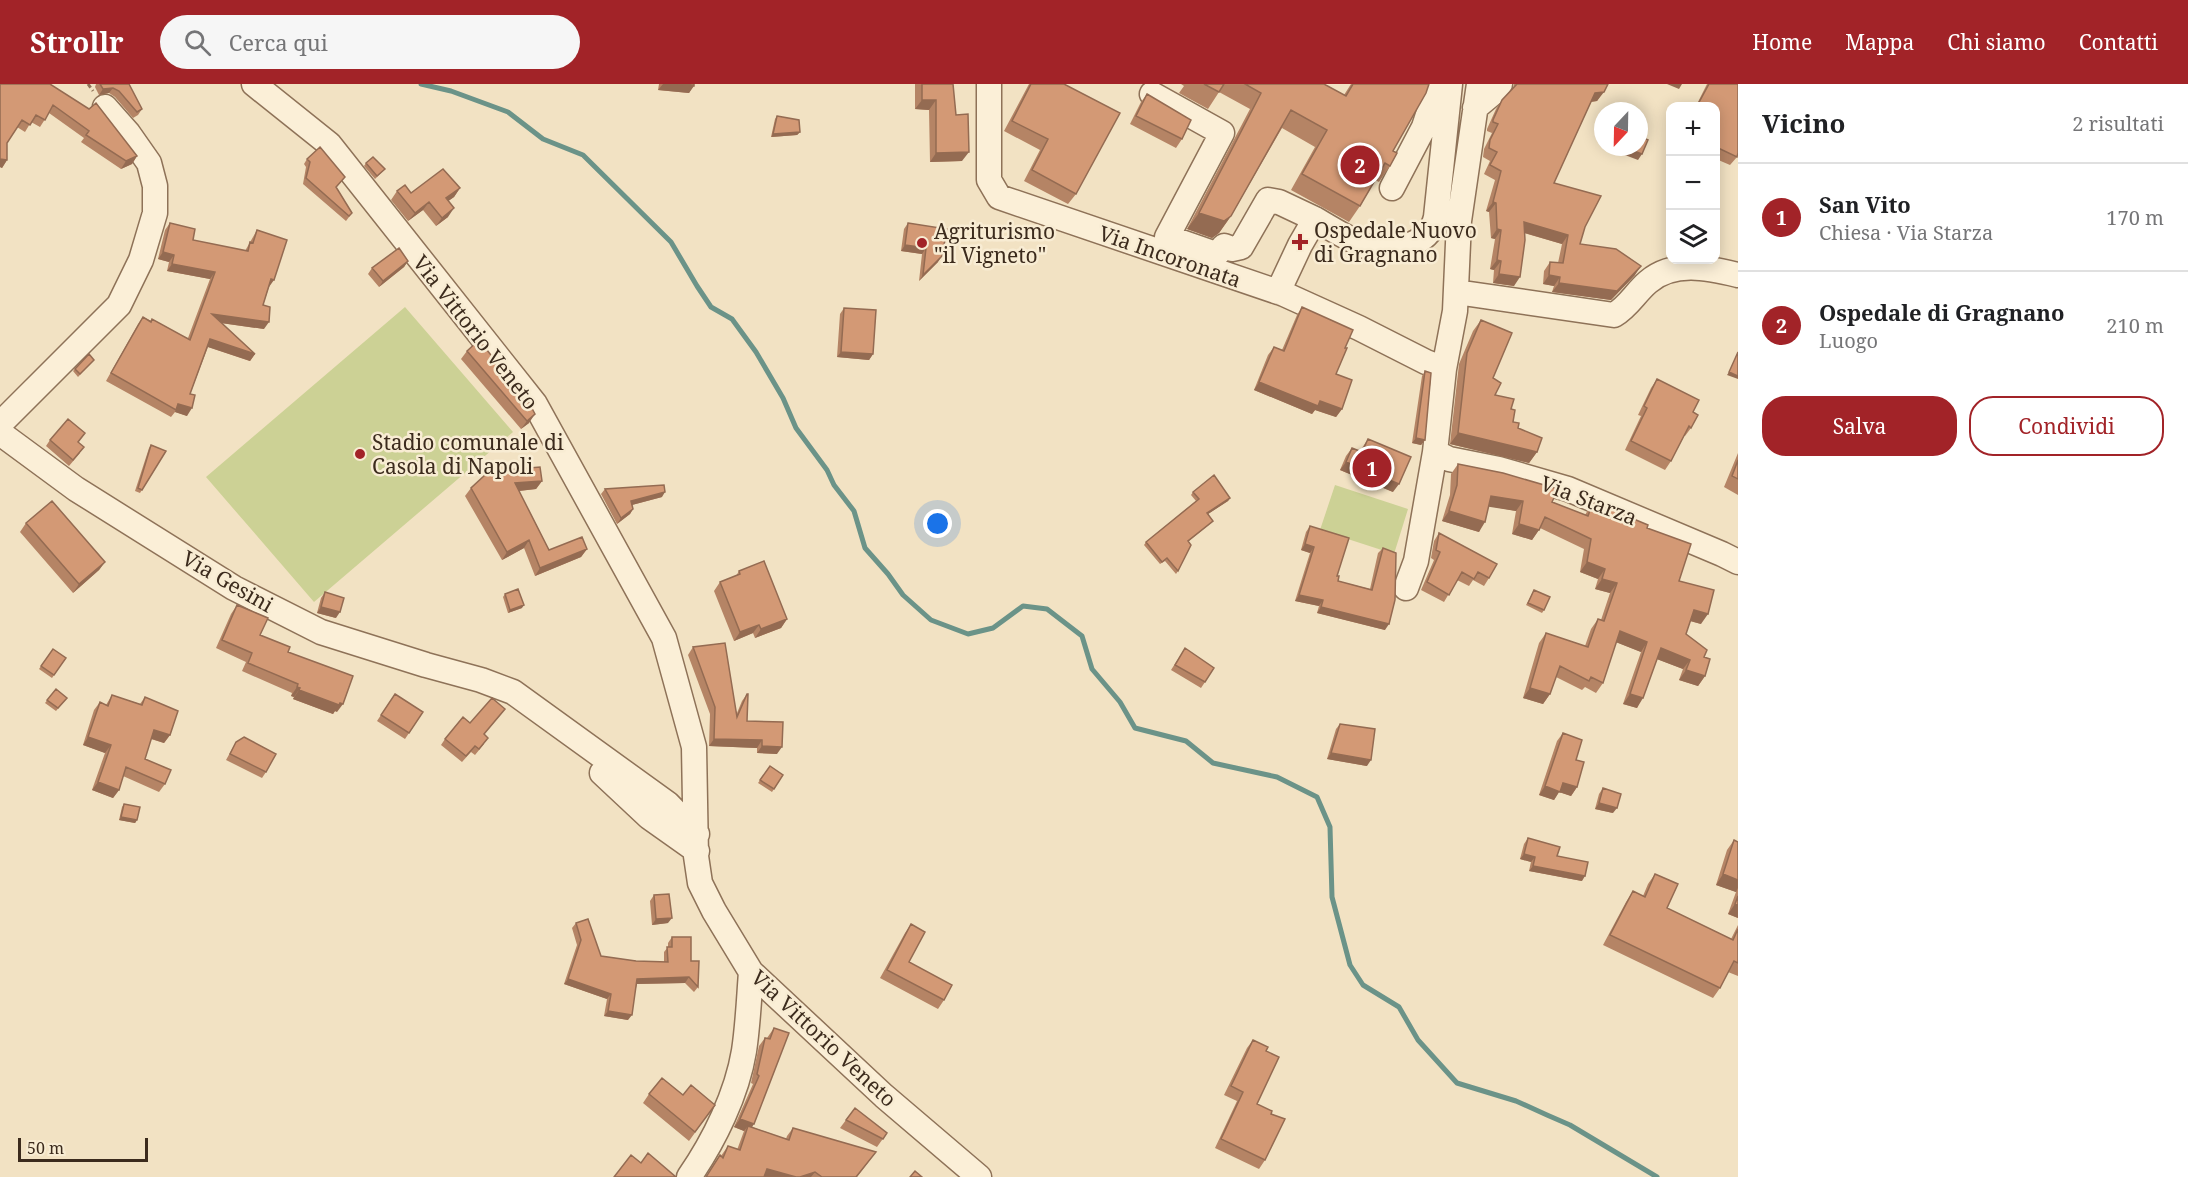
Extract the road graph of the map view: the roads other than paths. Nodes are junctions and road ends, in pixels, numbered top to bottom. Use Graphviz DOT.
graph roads {
  1 [pos="254,84"];
  2 [pos="989,84"];
  3 [pos="1438,84"];
  4 [pos="1450,84"];
  5 [pos="1479,84"];
  6 [pos="1500,84"];
  7 [pos="1152,94"];
  8 [pos="105,106"];
  9 [pos="1475,108"];
  10 [pos="1392,188"];
  11 [pos="1315,219"];
  12 [pos="1738,275"];
  13 [pos="1278,292"];
  14 [pos="1456,292"];
  15 [pos="1444,369"];
  16 [pos="0,424"];
  17 [pos="0,432"];
  18 [pos="1435,452"];
  19 [pos="1738,562"];
  20 [pos="1406,588"];
  21 [pos="481,680"];
  22 [pos="649,817"];
  23 [pos="697,843"];
  24 [pos="700,883"];
  25 [pos="751,972"];
  26 [pos="689,1177"];
  27 [pos="979,1177"];
  1 -- 23 [label="street, Via Vittorio Veneto"];
  2 -- 13 [label="street, Via Incoronata"];
  3 -- 10 [label="street"];
  4 -- 11 [label="street"];
  5 -- 9 [label="street"];
  6 -- 9 [label="street"];
  7 -- 11 [label="street"];
  8 -- 16 [label="street"];
  9 -- 14 [label="street"];
  11 -- 13 [label="street"];
  12 -- 14 [label="street"];
  13 -- 15 [label="street, Via Incoronata"];
  14 -- 15 [label="street"];
  15 -- 18 [label="street"];
  17 -- 21 [label="street, Via Gesini"];
  18 -- 19 [label="street, Via Starza"];
  18 -- 20 [label="street"];
  21 -- 22 [label="street"];
  21 -- 23 [label="street"];
  22 -- 23 [label="street"];
  22 -- 24 [label="street"];
  23 -- 24 [label="street, Via Vittorio Veneto"];
  24 -- 25 [label="street, Via Vittorio Veneto"];
  25 -- 26 [label="street"];
  25 -- 27 [label="street, Via Vittorio Veneto"];
}
